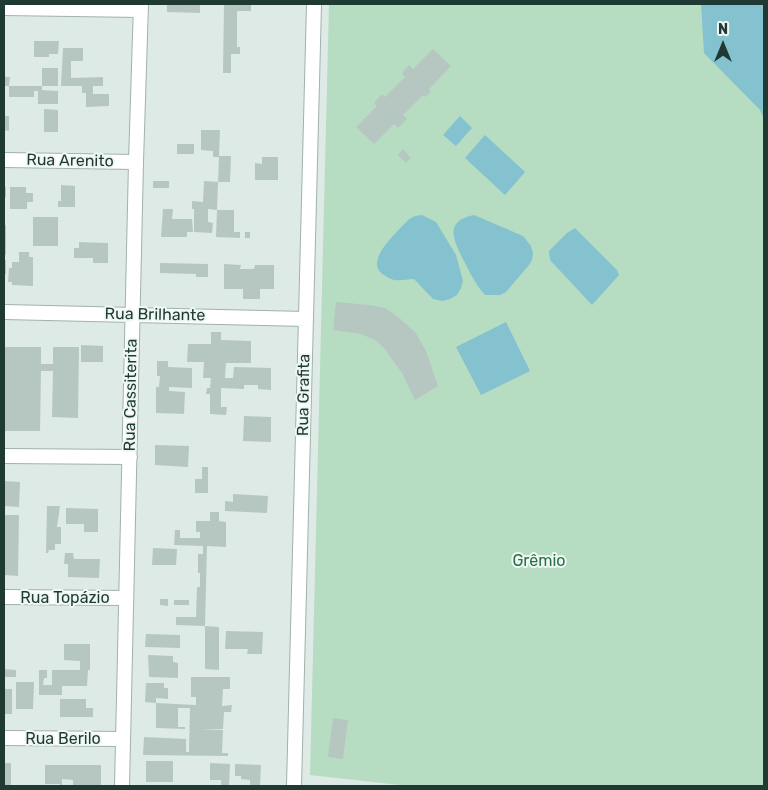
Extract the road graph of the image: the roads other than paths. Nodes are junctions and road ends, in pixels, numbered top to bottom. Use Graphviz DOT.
graph roads {
  1 [pos="314,4"];
  2 [pos="141,7"];
  3 [pos="4,8"];
  4 [pos="4,160"];
  5 [pos="136,162"];
  6 [pos="4,312"];
  7 [pos="134,314"];
  8 [pos="306,319"];
  9 [pos="4,456"];
  10 [pos="130,457"];
  11 [pos="4,598"];
  12 [pos="126,598"];
  13 [pos="4,738"];
  14 [pos="122,739"];
  15 [pos="122,786"];
  16 [pos="294,786"];
  1 -- 8 [label="street, Rua Grafita"];
  2 -- 3 [label="street"];
  2 -- 5 [label="street, Rua Cassiterita"];
  4 -- 5 [label="street, Rua Arenito"];
  5 -- 7 [label="street, Rua Cassiterita"];
  6 -- 7 [label="street, Rua Brilhante"];
  7 -- 8 [label="street, Rua Brilhante"];
  7 -- 10 [label="street, Rua Cassiterita"];
  8 -- 16 [label="street, Rua Grafita"];
  9 -- 10 [label="street"];
  10 -- 12 [label="street, Rua Cassiterita"];
  11 -- 12 [label="street, Rua Topázio"];
  12 -- 14 [label="street, Rua Cassiterita"];
  13 -- 14 [label="street, Rua Berilo"];
  14 -- 15 [label="street, Rua Cassiterita"];
}
